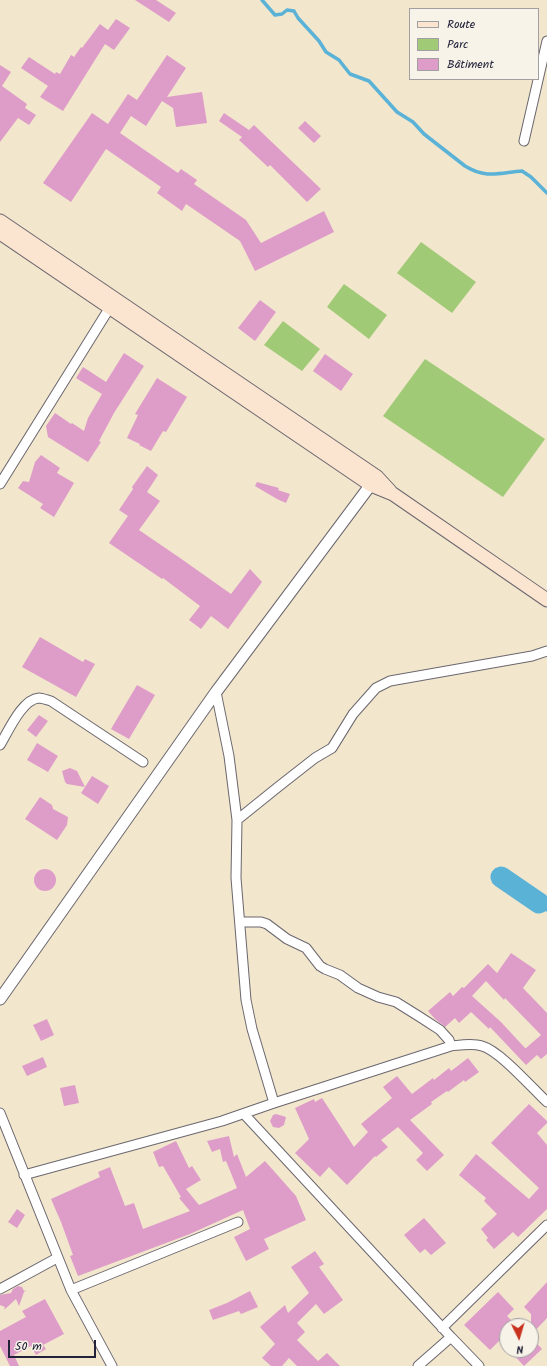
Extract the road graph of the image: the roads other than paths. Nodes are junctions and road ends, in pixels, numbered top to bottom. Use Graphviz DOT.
graph roads {
  1 [pos="547,41"];
  2 [pos="539,76"];
  3 [pos="538,80"];
  4 [pos="524,141"];
  5 [pos="0,221"];
  6 [pos="0,233"];
  7 [pos="112,304"];
  8 [pos="374,481"];
  9 [pos="0,484"];
  10 [pos="547,600"];
  11 [pos="547,651"];
  12 [pos="216,692"];
  13 [pos="0,745"];
  14 [pos="143,762"];
  15 [pos="237,820"];
  16 [pos="240,922"];
  17 [pos="0,999"];
  18 [pos="451,1046"];
  19 [pos="547,1102"];
  20 [pos="274,1103"];
  21 [pos="0,1112"];
  22 [pos="244,1114"];
  23 [pos="24,1175"];
  24 [pos="238,1222"];
  25 [pos="547,1225"];
  26 [pos="57,1258"];
  27 [pos="0,1289"];
  28 [pos="71,1290"];
  29 [pos="442,1328"];
  30 [pos="451,1338"];
  31 [pos="112,1366"];
  32 [pos="418,1366"];
  33 [pos="479,1366"];
  1 -- 2 [label="street"];
  3 -- 4 [label="street"];
  5 -- 7 [label="main road"];
  6 -- 7 [label="main road"];
  7 -- 8 [label="main road"];
  7 -- 9 [label="street"];
  8 -- 10 [label="main road"];
  8 -- 12 [label="street"];
  11 -- 15 [label="street"];
  12 -- 15 [label="street"];
  12 -- 17 [label="street"];
  13 -- 14 [label="street"];
  15 -- 16 [label="street"];
  16 -- 18 [label="street"];
  16 -- 20 [label="street"];
  18 -- 19 [label="street"];
  18 -- 20 [label="street"];
  20 -- 22 [label="street"];
  21 -- 23 [label="street"];
  22 -- 23 [label="street"];
  22 -- 29 [label="street"];
  23 -- 26 [label="street"];
  24 -- 28 [label="street"];
  25 -- 29 [label="street"];
  26 -- 27 [label="street"];
  26 -- 28 [label="street"];
  28 -- 31 [label="street"];
  29 -- 30 [label="street"];
  30 -- 32 [label="street"];
  30 -- 33 [label="street"];
}
